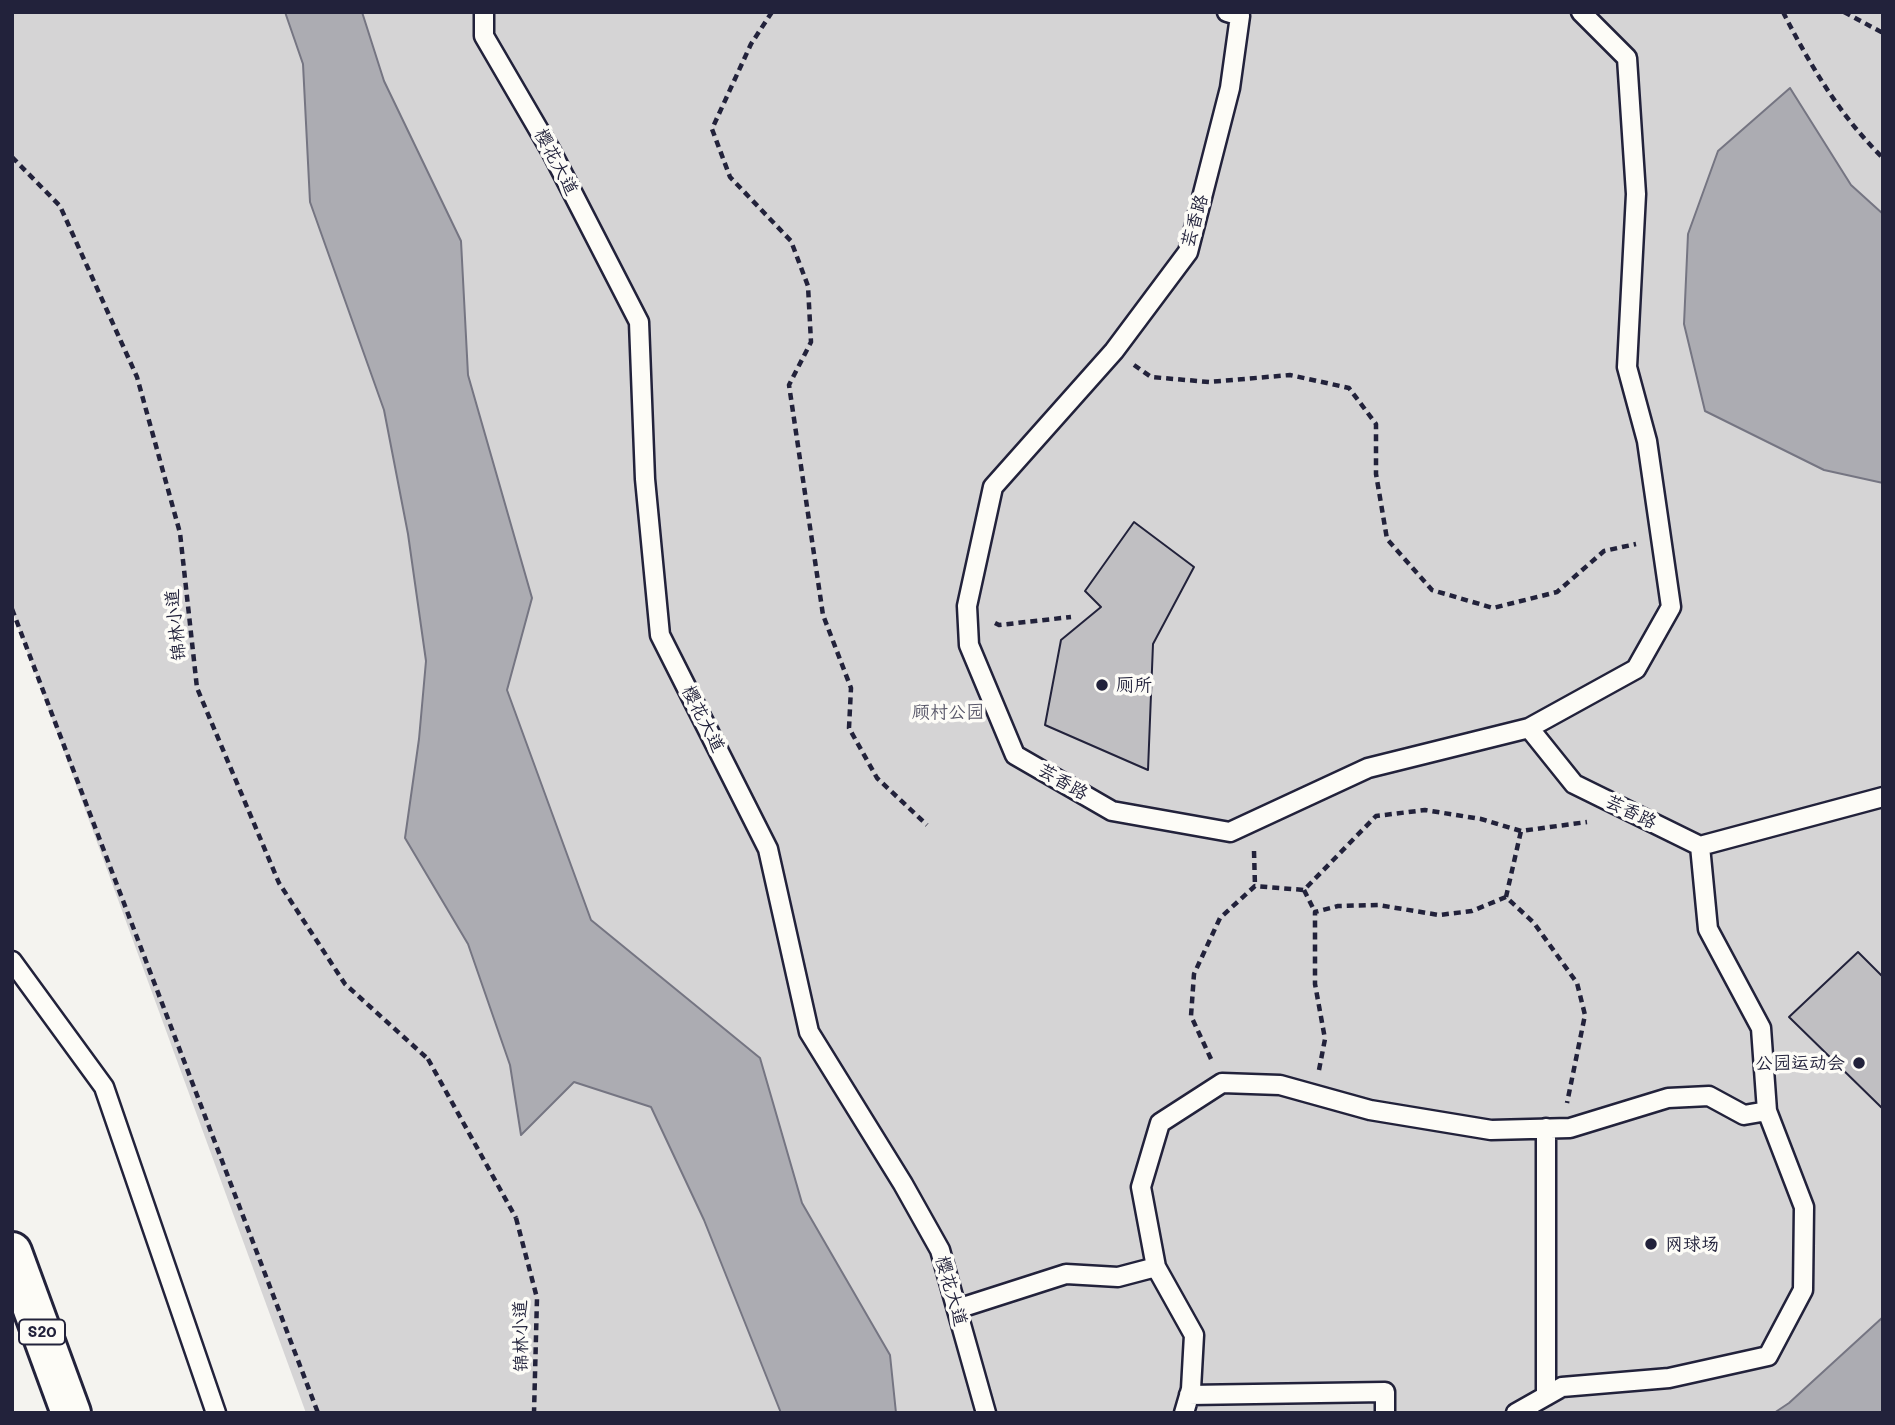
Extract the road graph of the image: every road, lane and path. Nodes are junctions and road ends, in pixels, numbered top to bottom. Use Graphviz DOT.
graph roads {
  1 [pos="484,12"];
  2 [pos="772,12"];
  3 [pos="1581,12"];
  4 [pos="1783,12"];
  5 [pos="1844,12"];
  6 [pos="1240,13"];
  7 [pos="1883,33"];
  8 [pos="12,157"];
  9 [pos="1883,158"];
  10 [pos="1114,351"];
  11 [pos="1661,538"];
  12 [pos="967,606"];
  13 [pos="12,609"];
  14 [pos="1071,617"];
  15 [pos="1529,728"];
  16 [pos="1883,797"];
  17 [pos="1613,803"];
  18 [pos="1253,822"];
  19 [pos="927,825"];
  20 [pos="1521,831"];
  21 [pos="1700,846"];
  22 [pos="1255,886"];
  23 [pos="1304,890"];
  24 [pos="1506,897"];
  25 [pos="1315,912"];
  26 [pos="12,961"];
  27 [pos="1222,1083"];
  28 [pos="1314,1095"];
  29 [pos="1767,1111"];
  30 [pos="1546,1128"];
  31 [pos="1570,1128"];
  32 [pos="12,1252"];
  33 [pos="1156,1267"];
  34 [pos="957,1309"];
  35 [pos="1189,1395"];
  36 [pos="1546,1396"];
  37 [pos="71,1413"];
  38 [pos="216,1413"];
  39 [pos="318,1413"];
  40 [pos="534,1413"];
  41 [pos="986,1413"];
  42 [pos="1184,1413"];
  43 [pos="1385,1413"];
  44 [pos="1517,1413"];
  1 -- 34 [label="lane, 樱花大道"];
  2 -- 19 [label="path"];
  3 -- 11 [label="lane"];
  4 -- 9 [label="path"];
  5 -- 7 [label="path"];
  6 -- 10 [label="lane, 芸香路"];
  8 -- 40 [label="path, 锦林小道, bridge"];
  10 -- 11 [label="path"];
  10 -- 12 [label="lane, 芸香路"];
  11 -- 15 [label="lane"];
  12 -- 14 [label="path"];
  12 -- 18 [label="lane, 芸香路"];
  13 -- 39 [label="path"];
  15 -- 17 [label="lane, 芸香路"];
  15 -- 18 [label="lane, 芸香路"];
  16 -- 21 [label="lane"];
  17 -- 20 [label="path"];
  17 -- 21 [label="lane, 芸香路"];
  18 -- 22 [label="path"];
  20 -- 23 [label="path"];
  20 -- 24 [label="path"];
  21 -- 29 [label="lane"];
  22 -- 23 [label="path"];
  22 -- 27 [label="path"];
  23 -- 25 [label="path"];
  24 -- 25 [label="path"];
  24 -- 31 [label="path"];
  25 -- 28 [label="path"];
  26 -- 38 [label="lane"];
  27 -- 28 [label="lane"];
  27 -- 33 [label="lane"];
  28 -- 30 [label="lane"];
  29 -- 31 [label="lane"];
  29 -- 36 [label="lane"];
  30 -- 31 [label="lane"];
  30 -- 36 [label="lane"];
  32 -- 37 [label="highway, S20"];
  33 -- 34 [label="lane"];
  33 -- 35 [label="lane"];
  34 -- 41 [label="lane, 樱花大道"];
  35 -- 42 [label="lane"];
  35 -- 43 [label="lane"];
  36 -- 44 [label="lane"];
}
